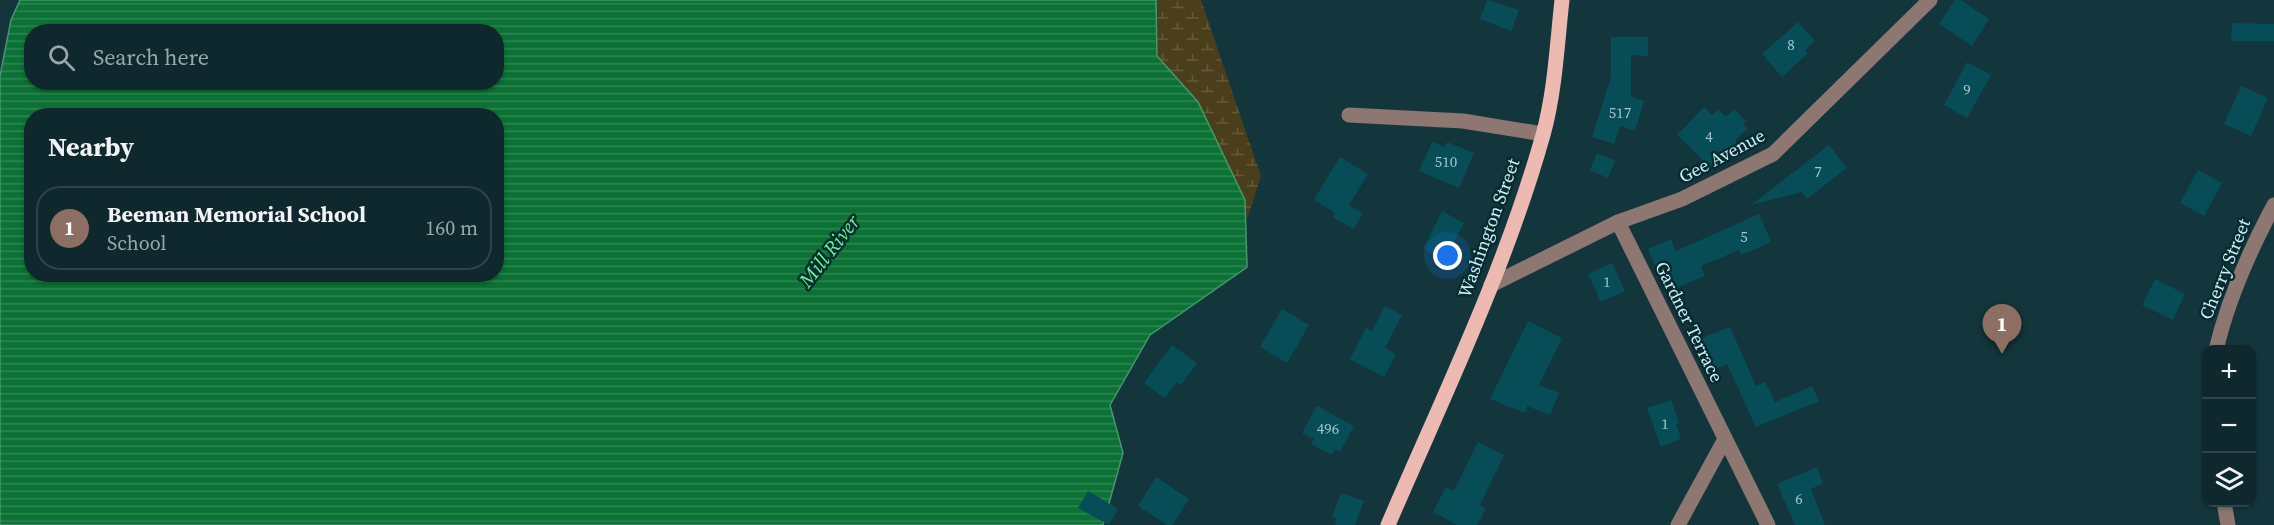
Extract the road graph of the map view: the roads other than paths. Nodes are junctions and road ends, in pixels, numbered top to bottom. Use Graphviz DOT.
graph roads {
  1 [pos="1562,0"];
  2 [pos="1930,0"];
  3 [pos="1349,115"];
  4 [pos="1544,134"];
  5 [pos="2274,205"];
  6 [pos="1618,222"];
  7 [pos="1491,285"];
  8 [pos="2217,345"];
  9 [pos="1725,439"];
  10 [pos="2225,507"];
  11 [pos="1388,525"];
  12 [pos="1678,525"];
  13 [pos="1768,525"];
  14 [pos="2228,525"];
  1 -- 4 [label="main road, Washington Street"];
  2 -- 6 [label="street, Gee Avenue"];
  3 -- 4 [label="street"];
  4 -- 7 [label="main road, Washington Street"];
  5 -- 8 [label="street, Cherry Street"];
  6 -- 7 [label="street, Gee Avenue"];
  6 -- 9 [label="street, Gardner Terrace"];
  7 -- 11 [label="main road, Washington Street"];
  9 -- 12 [label="street"];
  9 -- 13 [label="street, Gardner Terrace"];
  10 -- 14 [label="street"];
}
